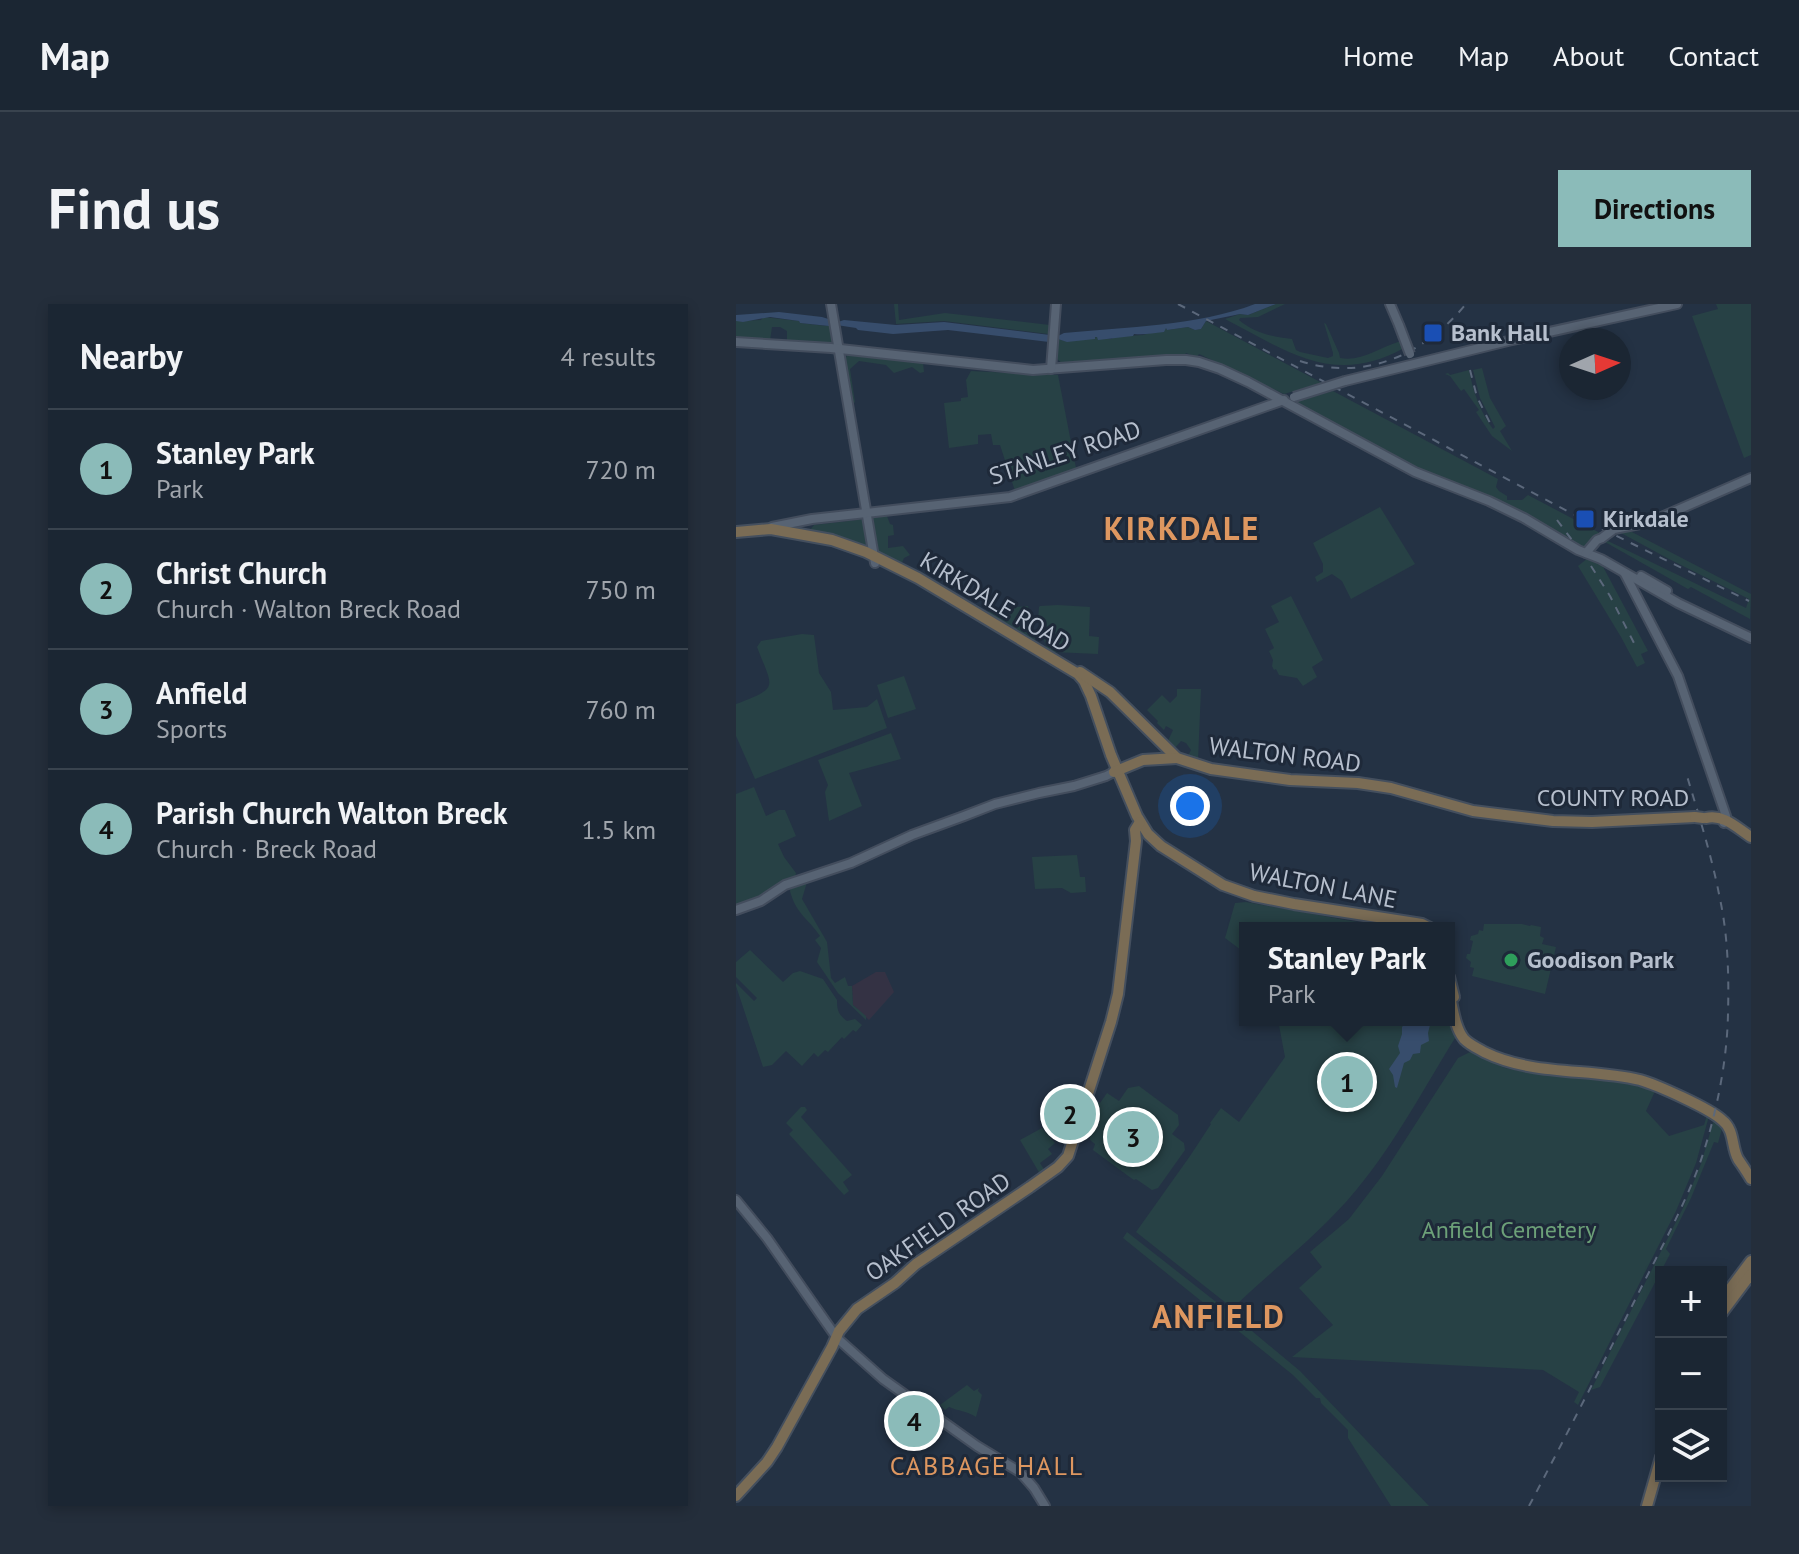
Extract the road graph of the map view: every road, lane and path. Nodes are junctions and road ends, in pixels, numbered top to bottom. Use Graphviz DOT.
graph roads {
  1 [pos="831,304"];
  2 [pos="1056,304"];
  3 [pos="1390,304"];
  4 [pos="1677,304"];
  5 [pos="736,342"];
  6 [pos="836,343"];
  7 [pos="1052,356"];
  8 [pos="1414,364"];
  9 [pos="1051,369"];
  10 [pos="1063,369"];
  11 [pos="1037,370"];
  12 [pos="1294,397"];
  13 [pos="1271,400"];
  14 [pos="1282,401"];
  15 [pos="1292,407"];
  16 [pos="1751,478"];
  17 [pos="868,514"];
  18 [pos="820,519"];
  19 [pos="808,520"];
  20 [pos="763,529"];
  21 [pos="736,534"];
  22 [pos="802,537"];
  23 [pos="1601,540"];
  24 [pos="1586,553"];
  25 [pos="1602,554"];
  26 [pos="875,559"];
  27 [pos="1632,581"];
  28 [pos="1751,635"];
  29 [pos="1043,653"];
  30 [pos="1087,685"];
  31 [pos="1171,756"];
  32 [pos="1115,771"];
  33 [pos="1473,811"];
  34 [pos="1726,820"];
  35 [pos="1138,829"];
  36 [pos="1751,837"];
  37 [pos="1169,855"];
  38 [pos="736,910"];
  39 [pos="1382,922"];
  40 [pos="1410,922"];
  41 [pos="1455,999"];
  42 [pos="1455,1014"];
  43 [pos="1460,1033"];
  44 [pos="1474,1047"];
  45 [pos="1741,1162"];
  46 [pos="1751,1179"];
  47 [pos="736,1200"];
  48 [pos="1751,1261"];
  49 [pos="1751,1274"];
  50 [pos="1727,1293"];
  51 [pos="1727,1306"];
  52 [pos="837,1338"];
  53 [pos="1655,1478"];
  54 [pos="1661,1482"];
  55 [pos="736,1496"];
  56 [pos="1045,1506"];
  57 [pos="1647,1506"];
  58 [pos="1654,1506"];
  1 -- 6 [label="main road"];
  2 -- 7 [label="main road"];
  3 -- 8 [label="main road, bridge"];
  4 -- 8 [label="main road"];
  5 -- 6 [label="main road"];
  6 -- 11 [label="main road"];
  6 -- 17 [label="main road"];
  7 -- 9 [label="main road"];
  7 -- 10 [label="main road"];
  7 -- 11 [label="main road"];
  8 -- 12 [label="main road, bridge"];
  9 -- 10 [label="main road"];
  9 -- 11 [label="main road"];
  10 -- 13 [label="main road"];
  12 -- 14 [label="main road"];
  12 -- 15 [label="main road"];
  13 -- 14 [label="main road"];
  13 -- 17 [label="main road, STANLEY ROAD"];
  14 -- 15 [label="main road"];
  15 -- 24 [label="main road"];
  16 -- 23 [label="main road, bridge"];
  17 -- 18 [label="main road, STANLEY ROAD"];
  17 -- 26 [label="main road"];
  18 -- 19 [label="main road, STANLEY ROAD"];
  18 -- 22 [label="main road"];
  19 -- 20 [label="main road, STANLEY ROAD"];
  19 -- 22 [label="main road"];
  20 -- 21 [label="highway"];
  20 -- 22 [label="highway"];
  21 -- 22 [label="highway"];
  22 -- 26 [label="highway"];
  23 -- 24 [label="main road"];
  23 -- 25 [label="main road"];
  24 -- 25 [label="main road"];
  24 -- 27 [label="main road"];
  25 -- 28 [label="main road"];
  26 -- 29 [label="highway, KIRKDALE ROAD"];
  26 -- 30 [label="highway, KIRKDALE ROAD"];
  27 -- 28 [label="main road"];
  27 -- 34 [label="main road"];
  29 -- 30 [label="highway, WALTON ROAD"];
  30 -- 31 [label="highway, WALTON ROAD"];
  30 -- 32 [label="highway"];
  30 -- 32 [label="highway"];
  31 -- 32 [label="highway"];
  31 -- 33 [label="highway, WALTON ROAD"];
  32 -- 35 [label="highway"];
  32 -- 35 [label="highway"];
  32 -- 38 [label="main road"];
  33 -- 34 [label="highway, COUNTY ROAD"];
  34 -- 36 [label="highway, COUNTY ROAD"];
  35 -- 37 [label="highway"];
  35 -- 52 [label="highway, OAKFIELD ROAD"];
  37 -- 39 [label="highway, WALTON LANE"];
  37 -- 40 [label="highway, WALTON LANE"];
  41 -- 45 [label="highway"];
  42 -- 43 [label="highway"];
  43 -- 44 [label="highway"];
  43 -- 44 [label="highway"];
  44 -- 45 [label="highway"];
  45 -- 46 [label="highway"];
  47 -- 52 [label="main road"];
  48 -- 50 [label="highway"];
  49 -- 51 [label="highway"];
  52 -- 55 [label="highway, OAKFIELD ROAD"];
  52 -- 56 [label="main road"];
  53 -- 57 [label="highway"];
  54 -- 58 [label="highway"];
}
